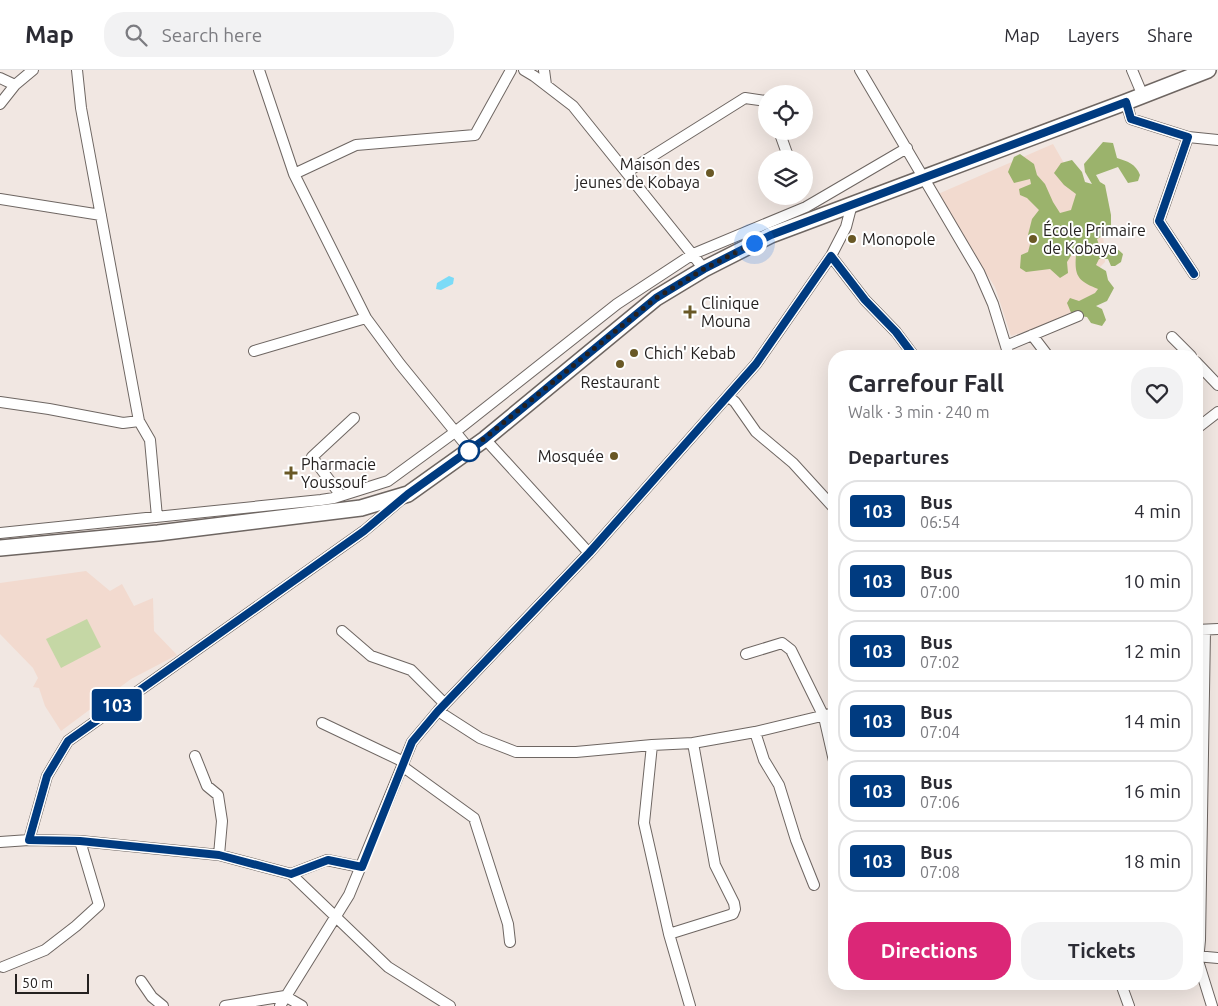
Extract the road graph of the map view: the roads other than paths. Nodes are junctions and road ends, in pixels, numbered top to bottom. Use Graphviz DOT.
graph roads {
  1 [pos="33,70"];
  2 [pos="77,70"];
  3 [pos="259,70"];
  4 [pos="511,70"];
  5 [pos="524,70"];
  6 [pos="544,70"];
  7 [pos="1132,70"];
  8 [pos="1208,70"];
  9 [pos="862,71"];
  10 [pos="0,78"];
  11 [pos="15,85"];
  12 [pos="546,85"];
  13 [pos="1143,96"];
  14 [pos="758,100"];
  15 [pos="1126,102"];
  16 [pos="0,104"];
  17 [pos="1188,137"];
  18 [pos="1218,140"];
  19 [pos="906,148"];
  20 [pos="627,172"];
  21 [pos="294,174"];
  22 [pos="924,177"];
  23 [pos="0,199"];
  24 [pos="852,204"];
  25 [pos="806,207"];
  26 [pos="101,215"];
  27 [pos="693,254"];
  28 [pos="831,256"];
  29 [pos="704,269"];
  30 [pos="1194,274"];
  31 [pos="1078,316"];
  32 [pos="366,318"];
  33 [pos="1032,336"];
  34 [pos="1172,337"];
  35 [pos="910,350"];
  36 [pos="1008,350"];
  37 [pos="1010,350"];
  38 [pos="1043,350"];
  39 [pos="1185,350"];
  40 [pos="254,351"];
  41 [pos="1203,370"];
  42 [pos="1218,386"];
  43 [pos="728,396"];
  44 [pos="0,402"];
  45 [pos="1218,412"];
  46 [pos="354,418"];
  47 [pos="139,421"];
  48 [pos="1203,424"];
  49 [pos="455,432"];
  50 [pos="485,439"];
  51 [pos="470,450"];
  52 [pos="408,494"];
  53 [pos="334,498"];
  54 [pos="828,501"];
  55 [pos="321,506"];
  56 [pos="157,517"];
  57 [pos="42,529"];
  58 [pos="0,533"];
  59 [pos="43,544"];
  60 [pos="0,548"];
  61 [pos="589,553"];
  62 [pos="1218,629"];
  63 [pos="1203,630"];
  64 [pos="342,631"];
  65 [pos="746,654"];
  66 [pos="442,708"];
  67 [pos="828,713"];
  68 [pos="828,715"];
  69 [pos="322,723"];
  70 [pos="755,732"];
  71 [pos="693,743"];
  72 [pos="652,744"];
  73 [pos="195,756"];
  74 [pos="403,764"];
  75 [pos="29,840"];
  76 [pos="80,841"];
  77 [pos="0,842"];
  78 [pos="219,855"];
  79 [pos="362,867"];
  80 [pos="291,874"];
  81 [pos="814,885"];
  82 [pos="334,917"];
  83 [pos="669,934"];
  84 [pos="510,942"];
  85 [pos="1203,957"];
  86 [pos="1218,958"];
  87 [pos="3,967"];
  88 [pos="1203,977"];
  89 [pos="141,981"];
  90 [pos="1123,990"];
  91 [pos="285,996"];
  92 [pos="163,1006"];
  93 [pos="225,1006"];
  94 [pos="280,1006"];
  95 [pos="302,1006"];
  96 [pos="450,1006"];
  97 [pos="690,1006"];
  98 [pos="1129,1006"];
  99 [pos="1212,1006"];
  1 -- 11 [label="street"];
  2 -- 26 [label="street"];
  3 -- 21 [label="street"];
  4 -- 21 [label="street"];
  5 -- 12 [label="street"];
  6 -- 12 [label="street"];
  7 -- 13 [label="street"];
  8 -- 13 [label="main road"];
  9 -- 19 [label="street"];
  10 -- 11 [label="street"];
  11 -- 16 [label="street"];
  12 -- 20 [label="street"];
  13 -- 15 [label="main road"];
  14 -- 20 [label="street"];
  15 -- 17 [label="street"];
  15 -- 22 [label="main road"];
  17 -- 18 [label="street"];
  17 -- 30 [label="street"];
  19 -- 22 [label="street"];
  19 -- 25 [label="street"];
  20 -- 27 [label="street"];
  21 -- 32 [label="street"];
  22 -- 24 [label="main road"];
  22 -- 36 [label="street"];
  23 -- 26 [label="street"];
  24 -- 28 [label="street"];
  24 -- 29 [label="main road"];
  25 -- 27 [label="street"];
  26 -- 47 [label="street"];
  27 -- 29 [label="street"];
  27 -- 49 [label="street"];
  28 -- 35 [label="street"];
  28 -- 43 [label="street"];
  29 -- 50 [label="main road"];
  31 -- 33 [label="street"];
  32 -- 40 [label="street"];
  32 -- 49 [label="street"];
  33 -- 37 [label="street"];
  33 -- 38 [label="street"];
  34 -- 39 [label="street"];
  41 -- 42 [label="street"];
  43 -- 54 [label="street"];
  43 -- 61 [label="street"];
  44 -- 47 [label="street"];
  45 -- 48 [label="street"];
  46 -- 53 [label="street"];
  47 -- 56 [label="street"];
  49 -- 51 [label="street"];
  49 -- 53 [label="street"];
  50 -- 51 [label="main road"];
  50 -- 61 [label="street"];
  51 -- 52 [label="main road"];
  52 -- 55 [label="main road"];
  52 -- 75 [label="street"];
  53 -- 55 [label="street"];
  55 -- 56 [label="street"];
  55 -- 59 [label="main road"];
  56 -- 57 [label="street"];
  57 -- 58 [label="street"];
  57 -- 59 [label="street"];
  59 -- 60 [label="main road"];
  61 -- 66 [label="street"];
  62 -- 63 [label="street"];
  64 -- 66 [label="street"];
  65 -- 67 [label="street"];
  66 -- 72 [label="street"];
  66 -- 74 [label="street"];
  68 -- 70 [label="street"];
  69 -- 74 [label="street"];
  70 -- 71 [label="street"];
  70 -- 81 [label="street"];
  71 -- 72 [label="street"];
  71 -- 83 [label="street"];
  72 -- 83 [label="street"];
  73 -- 78 [label="street"];
  74 -- 79 [label="street"];
  74 -- 84 [label="street"];
  75 -- 76 [label="street"];
  75 -- 77 [label="street"];
  76 -- 78 [label="street"];
  76 -- 87 [label="street"];
  78 -- 80 [label="street"];
  79 -- 80 [label="street"];
  79 -- 82 [label="street"];
  80 -- 82 [label="street"];
  82 -- 91 [label="street"];
  82 -- 96 [label="street"];
  83 -- 97 [label="street"];
  85 -- 86 [label="street"];
  88 -- 99 [label="street"];
  89 -- 92 [label="street"];
  90 -- 98 [label="street"];
  91 -- 93 [label="street"];
  91 -- 94 [label="street"];
  91 -- 95 [label="street"];
}
